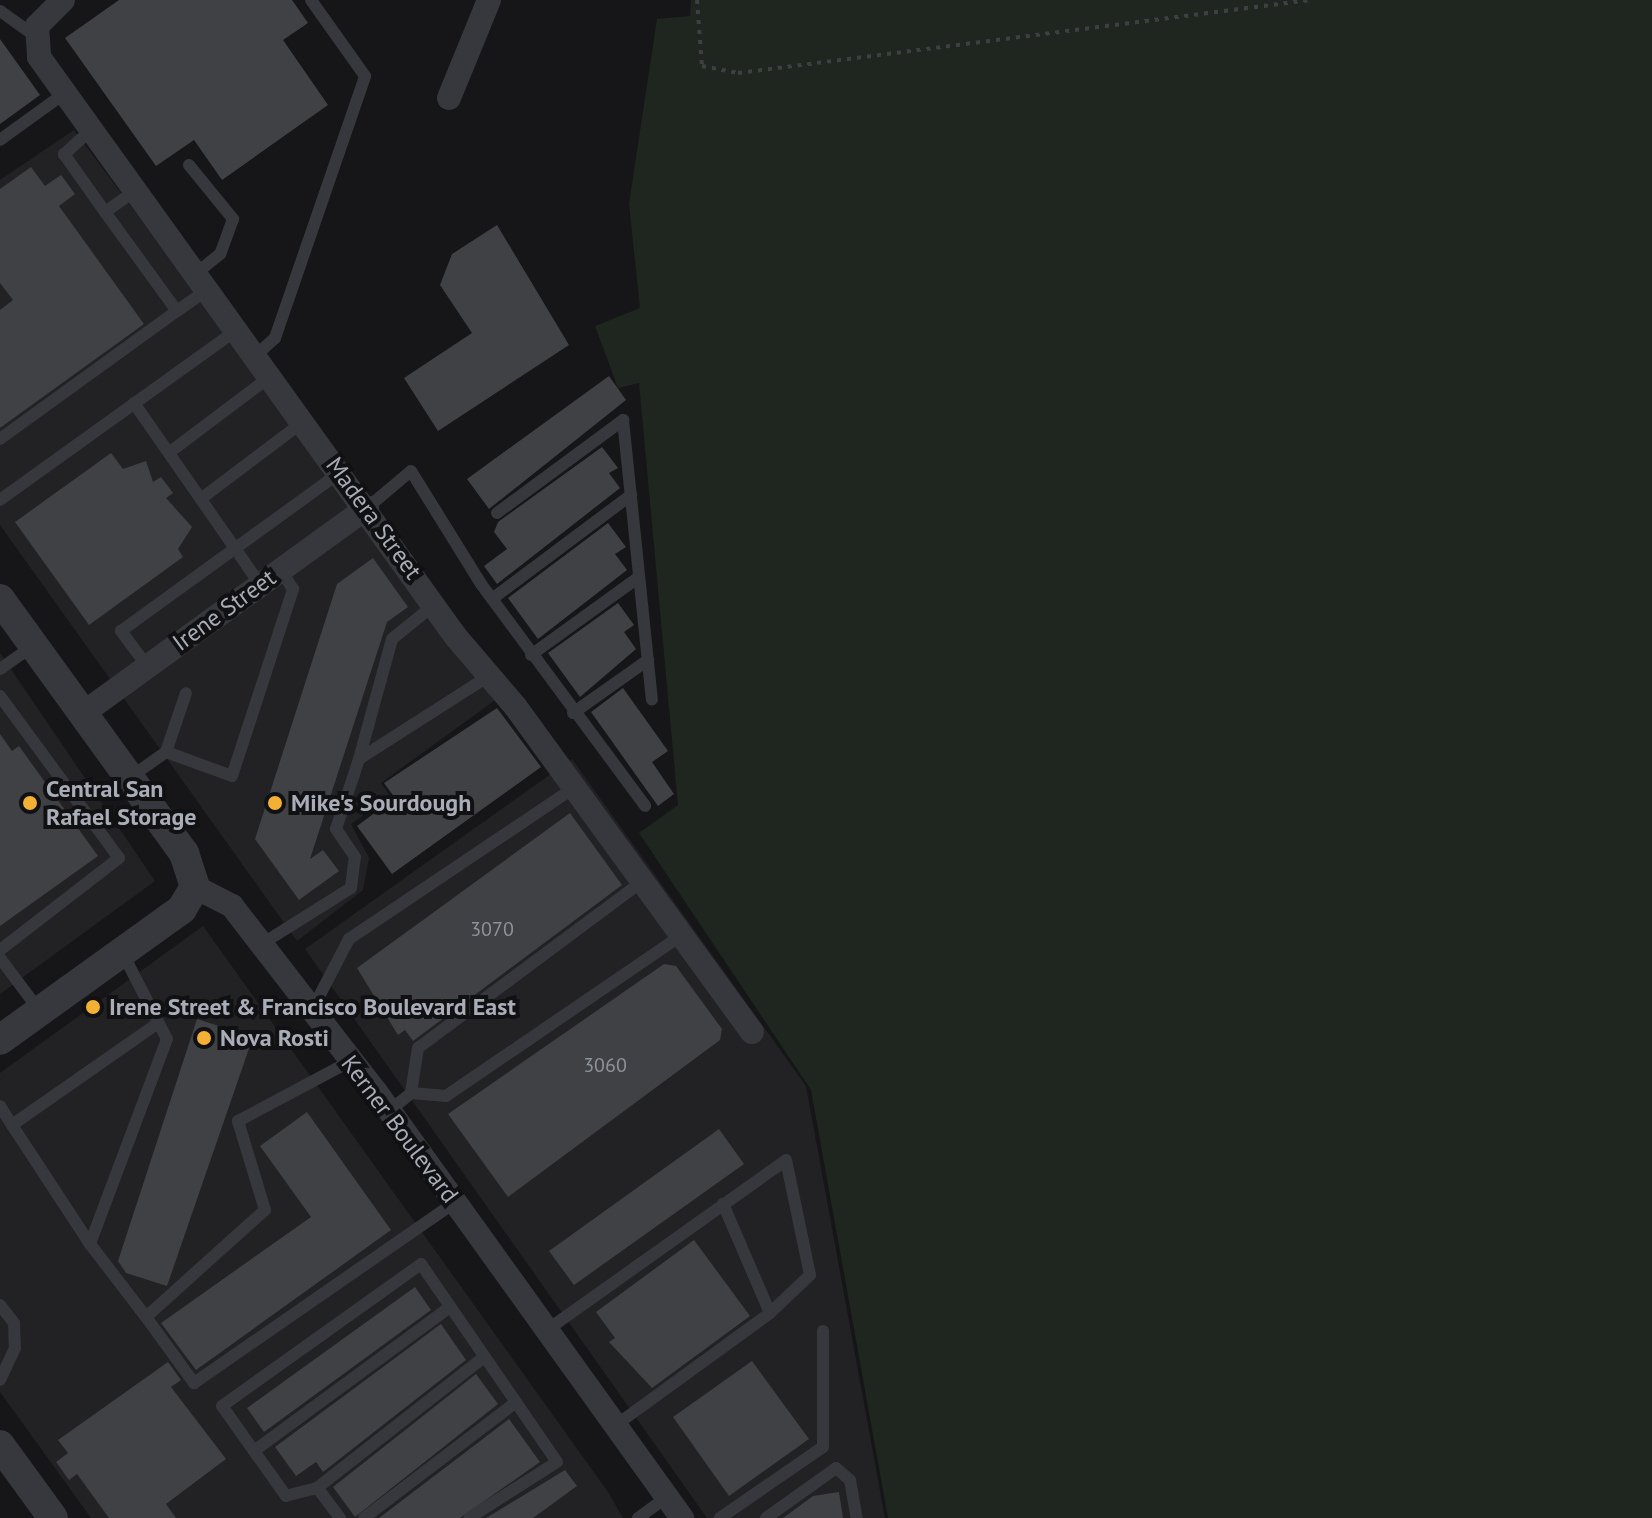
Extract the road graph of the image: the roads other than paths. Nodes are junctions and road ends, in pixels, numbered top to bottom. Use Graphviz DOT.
graph roads {
  1 [pos="311,0"];
  2 [pos="489,0"];
  3 [pos="57,2"];
  4 [pos="0,11"];
  5 [pos="35,36"];
  6 [pos="65,93"];
  7 [pos="449,98"];
  8 [pos="92,129"];
  9 [pos="0,140"];
  10 [pos="189,165"];
  11 [pos="136,190"];
  12 [pos="105,212"];
  13 [pos="201,282"];
  14 [pos="177,311"];
  15 [pos="237,330"];
  16 [pos="255,356"];
  17 [pos="271,376"];
  18 [pos="134,403"];
  19 [pos="304,421"];
  20 [pos="0,439"];
  21 [pos="170,452"];
  22 [pos="341,472"];
  23 [pos="631,495"];
  24 [pos="202,498"];
  25 [pos="0,500"];
  26 [pos="367,508"];
  27 [pos="497,513"];
  28 [pos="235,547"];
  29 [pos="280,569"];
  30 [pos="639,577"];
  31 [pos="260,584"];
  32 [pos="0,599"];
  33 [pos="492,599"];
  34 [pos="435,604"];
  35 [pos="34,645"];
  36 [pos="531,655"];
  37 [pos="648,660"];
  38 [pos="147,666"];
  39 [pos="0,669"];
  40 [pos="489,676"];
  41 [pos="186,693"];
  42 [pos="0,696"];
  43 [pos="652,700"];
  44 [pos="573,713"];
  45 [pos="82,714"];
  46 [pos="166,752"];
  47 [pos="359,759"];
  48 [pos="129,778"];
  49 [pos="575,787"];
  50 [pos="645,806"];
  51 [pos="643,881"];
  52 [pos="195,887"];
  53 [pos="682,935"];
  54 [pos="260,945"];
  55 [pos="0,950"];
  56 [pos="122,952"];
  57 [pos="0,958"];
  58 [pos="40,1011"];
  59 [pos="310,1013"];
  60 [pos="158,1023"];
  61 [pos="752,1032"];
  62 [pos="0,1040"];
  63 [pos="351,1061"];
  64 [pos="411,1093"];
  65 [pos="0,1106"];
  66 [pos="389,1111"];
  67 [pos="12,1125"];
  68 [pos="455,1202"];
  69 [pos="723,1204"];
  70 [pos="90,1244"];
  71 [pos="0,1305"];
  72 [pos="450,1307"];
  73 [pos="770,1313"];
  74 [pos="146,1317"];
  75 [pos="547,1330"];
  76 [pos="823,1331"];
  77 [pos="484,1357"];
  78 [pos="0,1380"];
  79 [pos="516,1402"];
  80 [pos="616,1425"];
  81 [pos="0,1445"];
  82 [pos="254,1451"];
  83 [pos="317,1488"];
  84 [pos="667,1497"];
  85 [pos="53,1518"];
  86 [pos="340,1518"];
  87 [pos="364,1518"];
  88 [pos="469,1518"];
  89 [pos="638,1518"];
  90 [pos="682,1518"];
  91 [pos="720,1518"];
  92 [pos="766,1518"];
  93 [pos="857,1518"];
  1 -- 16 [label="lane"];
  2 -- 7 [label="street"];
  3 -- 5 [label="street"];
  4 -- 5 [label="lane"];
  5 -- 6 [label="street, Madera Street"];
  6 -- 8 [label="street, Madera Street"];
  6 -- 9 [label="lane"];
  8 -- 11 [label="street, Madera Street"];
  8 -- 12 [label="lane"];
  10 -- 13 [label="lane"];
  11 -- 12 [label="lane"];
  11 -- 13 [label="street, Madera Street"];
  12 -- 14 [label="lane"];
  13 -- 14 [label="lane"];
  13 -- 15 [label="street, Madera Street"];
  14 -- 20 [label="lane"];
  15 -- 16 [label="street, Madera Street"];
  15 -- 18 [label="lane"];
  16 -- 17 [label="street, Madera Street"];
  17 -- 19 [label="street, Madera Street"];
  17 -- 21 [label="lane"];
  18 -- 21 [label="lane"];
  18 -- 25 [label="lane"];
  19 -- 22 [label="street, Madera Street"];
  19 -- 24 [label="lane"];
  21 -- 24 [label="lane"];
  22 -- 26 [label="street, Madera Street"];
  22 -- 28 [label="lane"];
  23 -- 27 [label="lane"];
  23 -- 30 [label="lane"];
  23 -- 33 [label="lane"];
  24 -- 28 [label="lane"];
  26 -- 29 [label="street, Irene Street"];
  26 -- 33 [label="lane"];
  26 -- 34 [label="street, Madera Street"];
  28 -- 31 [label="lane"];
  28 -- 38 [label="lane"];
  29 -- 31 [label="street, Irene Street"];
  29 -- 46 [label="lane"];
  30 -- 36 [label="lane"];
  30 -- 37 [label="lane"];
  31 -- 38 [label="street, Irene Street"];
  32 -- 35 [label="street"];
  33 -- 36 [label="lane"];
  34 -- 40 [label="street, Madera Street"];
  34 -- 47 [label="lane"];
  35 -- 39 [label="lane"];
  35 -- 45 [label="street"];
  36 -- 44 [label="lane"];
  37 -- 43 [label="lane"];
  37 -- 44 [label="lane"];
  38 -- 45 [label="street, Irene Street"];
  40 -- 47 [label="lane"];
  40 -- 49 [label="street, Madera Street"];
  41 -- 46 [label="lane"];
  42 -- 55 [label="lane"];
  44 -- 50 [label="lane"];
  45 -- 48 [label="street"];
  46 -- 48 [label="lane"];
  47 -- 54 [label="lane"];
  48 -- 52 [label="street"];
  49 -- 51 [label="street, Madera Street"];
  49 -- 59 [label="lane"];
  51 -- 53 [label="street, Madera Street"];
  51 -- 64 [label="lane"];
  52 -- 54 [label="street, Kerner Boulevard"];
  52 -- 56 [label="street"];
  53 -- 61 [label="street, Madera Street"];
  53 -- 64 [label="lane"];
  54 -- 59 [label="street, Kerner Boulevard"];
  56 -- 58 [label="street"];
  56 -- 60 [label="lane"];
  57 -- 58 [label="lane"];
  58 -- 62 [label="street"];
  59 -- 63 [label="street, Kerner Boulevard"];
  60 -- 67 [label="lane"];
  60 -- 70 [label="lane"];
  63 -- 66 [label="street, Kerner Boulevard"];
  63 -- 74 [label="lane"];
  64 -- 66 [label="lane"];
  65 -- 67 [label="lane"];
  66 -- 68 [label="street, Kerner Boulevard"];
  67 -- 70 [label="lane"];
  68 -- 74 [label="lane"];
  68 -- 75 [label="street, Kerner Boulevard"];
  69 -- 73 [label="lane"];
  69 -- 73 [label="lane"];
  69 -- 75 [label="lane"];
  70 -- 74 [label="lane"];
  71 -- 78 [label="lane"];
  72 -- 77 [label="lane"];
  72 -- 82 [label="lane"];
  72 -- 82 [label="lane"];
  73 -- 80 [label="lane"];
  75 -- 80 [label="street, Kerner Boulevard"];
  76 -- 91 [label="lane"];
  77 -- 79 [label="lane"];
  77 -- 83 [label="lane"];
  79 -- 87 [label="lane"];
  79 -- 88 [label="lane"];
  80 -- 84 [label="street, Kerner Boulevard"];
  81 -- 85 [label="street"];
  82 -- 83 [label="lane"];
  83 -- 86 [label="lane"];
  84 -- 89 [label="lane"];
  84 -- 90 [label="street, Kerner Boulevard"];
  92 -- 93 [label="lane"];
}
